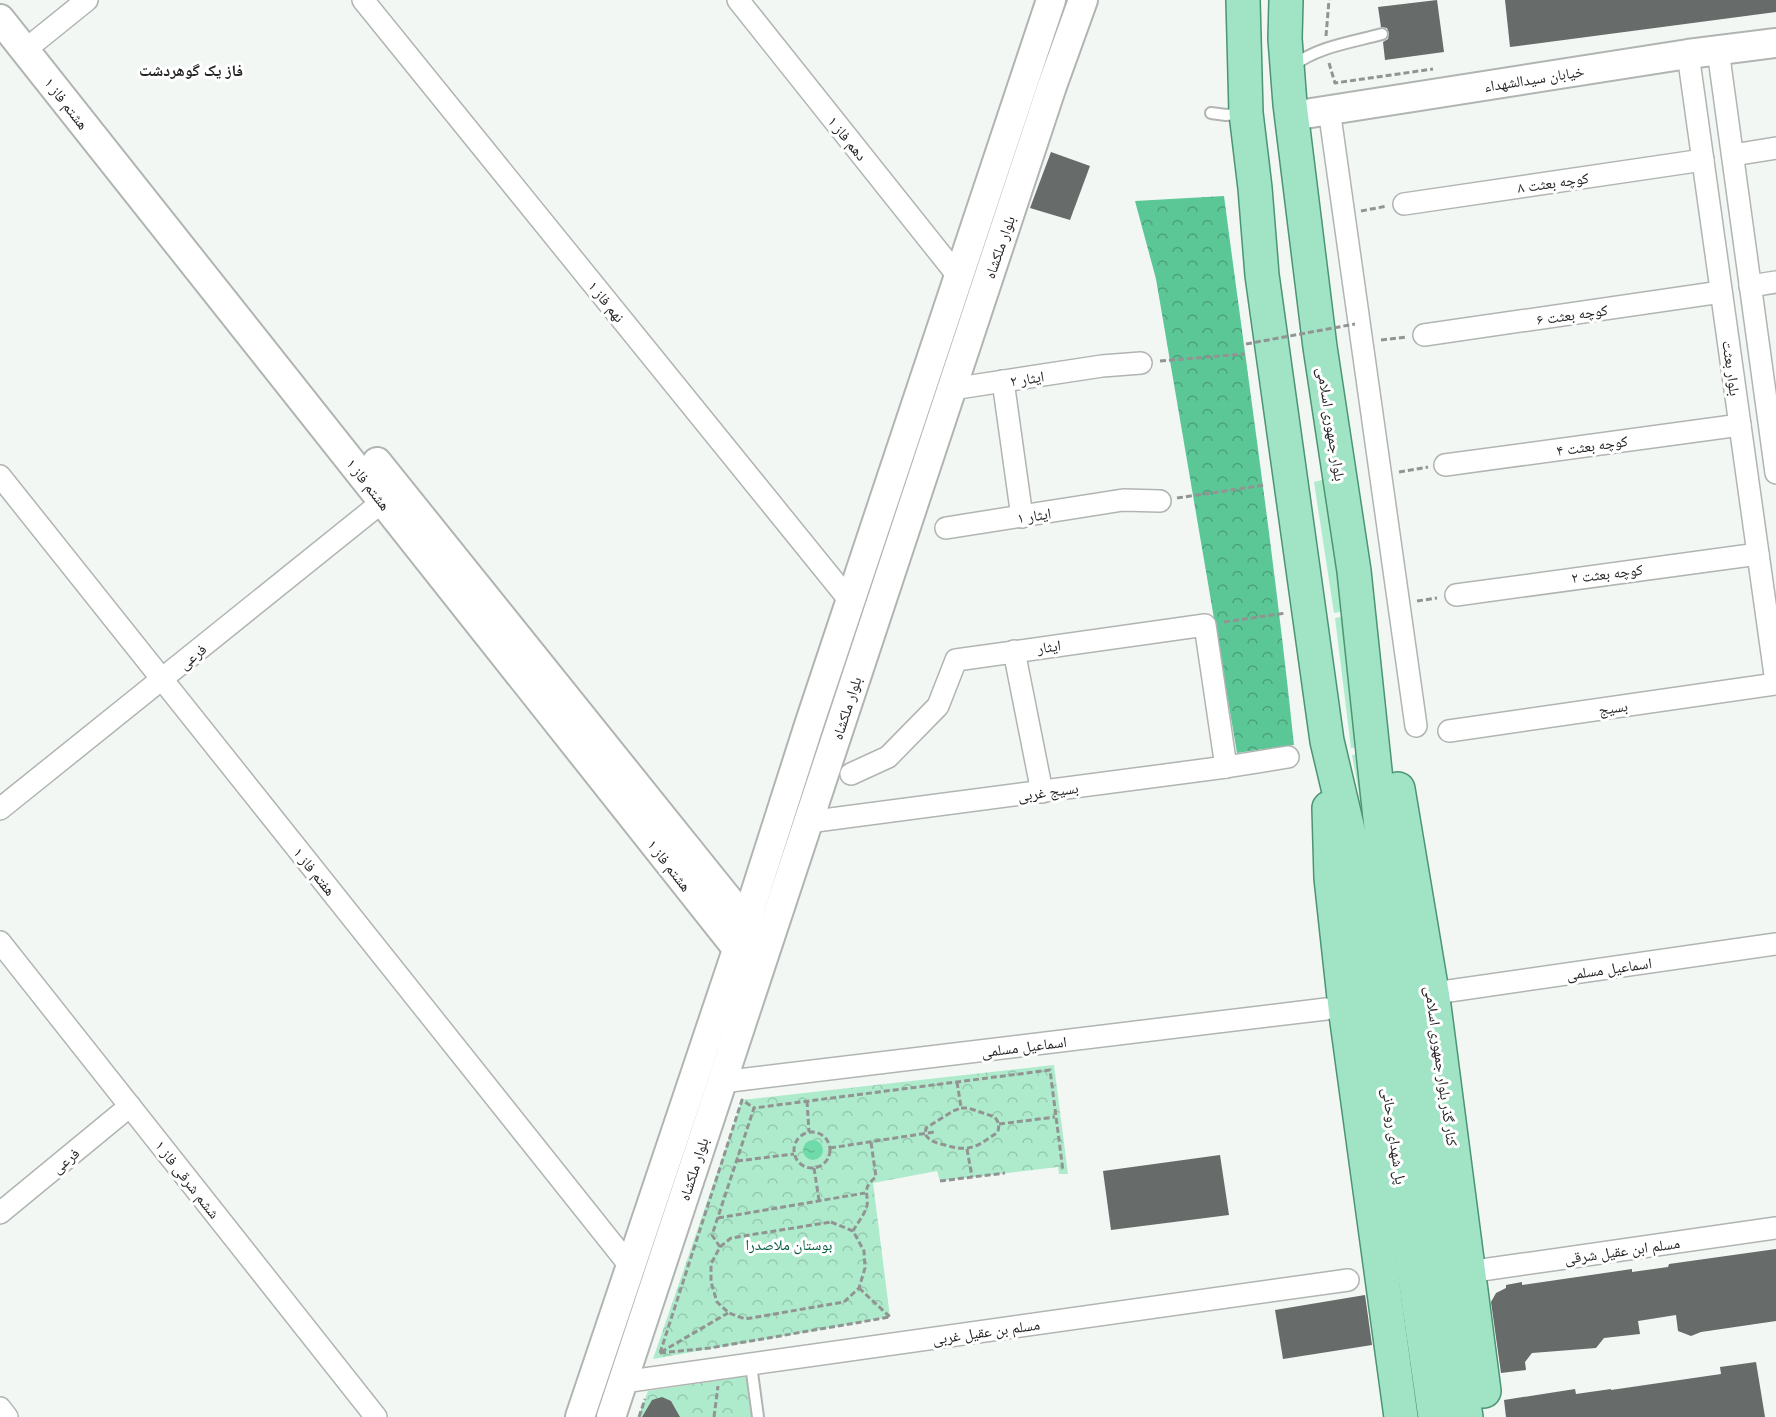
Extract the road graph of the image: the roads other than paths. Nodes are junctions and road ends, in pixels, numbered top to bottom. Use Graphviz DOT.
graph roads {
  1 [pos="10,0"];
  2 [pos="87,0"];
  3 [pos="363,0"];
  4 [pos="738,0"];
  5 [pos="1051,0"];
  6 [pos="1083,0"];
  7 [pos="1286,0"];
  8 [pos="1309,0"];
  9 [pos="1244,9"];
  10 [pos="0,19"];
  11 [pos="1382,34"];
  12 [pos="1776,43"];
  13 [pos="33,44"];
  14 [pos="1718,50"];
  15 [pos="1688,54"];
  16 [pos="1286,55"];
  17 [pos="1022,85"];
  18 [pos="1052,86"];
  19 [pos="1724,92"];
  20 [pos="1694,96"];
  21 [pos="1329,109"];
  22 [pos="1211,113"];
  23 [pos="1246,113"];
  24 [pos="1292,116"];
  25 [pos="1776,148"];
  26 [pos="1732,155"];
  27 [pos="1703,159"];
  28 [pos="995,166"];
  29 [pos="1022,177"];
  30 [pos="1404,204"];
  31 [pos="1741,214"];
  32 [pos="1711,219"];
  33 [pos="1305,229"];
  34 [pos="1259,236"];
  35 [pos="958,276"];
  36 [pos="1776,282"];
  37 [pos="1750,286"];
  38 [pos="1721,292"];
  39 [pos="1424,335"];
  40 [pos="1760,353"];
  41 [pos="1730,357"];
  42 [pos="1141,363"];
  43 [pos="1003,381"];
  44 [pos="951,389"];
  45 [pos="1772,413"];
  46 [pos="1740,426"];
  47 [pos="1445,465"];
  48 [pos="1776,473"];
  49 [pos="0,476"];
  50 [pos="1776,481"];
  51 [pos="1748,485"];
  52 [pos="391,496"];
  53 [pos="1160,501"];
  54 [pos="1022,517"];
  55 [pos="946,528"];
  56 [pos="1758,554"];
  57 [pos="1456,595"];
  58 [pos="850,601"];
  59 [pos="1014,651"];
  60 [pos="162,679"];
  61 [pos="1776,683"];
  62 [pos="1371,721"];
  63 [pos="1416,726"];
  64 [pos="1449,731"];
  65 [pos="1327,741"];
  66 [pos="1288,757"];
  67 [pos="1226,767"];
  68 [pos="851,774"];
  69 [pos="1042,792"];
  70 [pos="0,809"];
  71 [pos="808,822"];
  72 [pos="1369,855"];
  73 [pos="746,922"];
  74 [pos="0,942"];
  75 [pos="1776,944"];
  76 [pos="767,947"];
  77 [pos="737,950"];
  78 [pos="758,974"];
  79 [pos="1442,992"];
  80 [pos="1326,1009"];
  81 [pos="722,1082"];
  82 [pos="130,1106"];
  83 [pos="0,1213"];
  84 [pos="1776,1228"];
  85 [pos="630,1266"];
  86 [pos="1468,1272"];
  87 [pos="1348,1280"];
  88 [pos="751,1365"];
  89 [pos="634,1388"];
  90 [pos="0,1408"];
  91 [pos="7,1417"];
  92 [pos="376,1417"];
  93 [pos="580,1417"];
  94 [pos="611,1417"];
  95 [pos="758,1417"];
  96 [pos="1401,1417"];
  97 [pos="1435,1417"];
  98 [pos="1466,1417"];
  99 [pos="1487,1417"];
  1 -- 13 [label="main road, هشتم فاز ۱"];
  2 -- 13 [label="street"];
  3 -- 58 [label="street, نهم فاز ۱"];
  4 -- 35 [label="street, دهم فاز ۱"];
  5 -- 17 [label="main road, بلوار ملکشاه"];
  6 -- 18 [label="main road, بلوار ملکشاه"];
  7 -- 16 [label="main road, بلوار جمهوری اسلامی"];
  8 -- 16 [label="main road"];
  9 -- 23 [label="main road"];
  10 -- 13 [label="main road, هشتم فاز ۱"];
  11 -- 16 [label="lane"];
  12 -- 14 [label="main road, خیابان سیدالشهداء"];
  13 -- 52 [label="main road, هشتم فاز ۱"];
  14 -- 15 [label="main road, خیابان سیدالشهداء"];
  14 -- 19 [label="street, بلوار بعثت"];
  15 -- 20 [label="street, بلوار بعثت"];
  15 -- 21 [label="main road, خیابان سیدالشهداء"];
  16 -- 24 [label="main road, بلوار جمهوری اسلامی"];
  17 -- 18 [label="main road"];
  17 -- 28 [label="main road, بلوار ملکشاه"];
  18 -- 29 [label="main road, بلوار ملکشاه"];
  19 -- 20 [label="street"];
  19 -- 26 [label="street, بلوار بعثت"];
  20 -- 27 [label="street, بلوار بعثت"];
  21 -- 24 [label="main road, خیابان سیدالشهداء"];
  21 -- 63 [label="street"];
  22 -- 23 [label="lane"];
  23 -- 34 [label="main road"];
  24 -- 33 [label="main road, بلوار جمهوری اسلامی"];
  25 -- 26 [label="street"];
  26 -- 31 [label="street, بلوار بعثت"];
  27 -- 30 [label="street, کوچه بعثت ۸"];
  27 -- 32 [label="street, بلوار بعثت"];
  28 -- 29 [label="main road"];
  28 -- 35 [label="main road, بلوار ملکشاه"];
  29 -- 44 [label="main road, بلوار ملکشاه"];
  31 -- 32 [label="street"];
  31 -- 37 [label="street, بلوار بعثت"];
  32 -- 38 [label="street, بلوار بعثت"];
  33 -- 34 [label="main road"];
  33 -- 62 [label="main road, بلوار جمهوری اسلامی"];
  34 -- 65 [label="main road"];
  35 -- 58 [label="main road, بلوار ملکشاه"];
  36 -- 37 [label="street"];
  37 -- 40 [label="street, بلوار بعثت"];
  38 -- 39 [label="street, کوچه بعثت ۶"];
  38 -- 41 [label="street, بلوار بعثت"];
  40 -- 41 [label="street"];
  40 -- 45 [label="street, بلوار بعثت"];
  41 -- 46 [label="street, بلوار بعثت"];
  42 -- 43 [label="street, ایثار ۲"];
  43 -- 44 [label="street, ایثار ۲"];
  43 -- 54 [label="street"];
  44 -- 71 [label="main road, بلوار ملکشاه"];
  45 -- 48 [label="street, بلوار بعثت"];
  46 -- 47 [label="street, کوچه بعثت ۴"];
  46 -- 51 [label="street, بلوار بعثت"];
  49 -- 60 [label="street, هفتم فاز ۱"];
  50 -- 51 [label="street"];
  51 -- 56 [label="street, بلوار بعثت"];
  52 -- 60 [label="street, فرعی"];
  52 -- 73 [label="main road, هشتم فاز ۱"];
  52 -- 77 [label="main road, هشتم فاز ۱"];
  53 -- 54 [label="street, ایثار ۱"];
  54 -- 55 [label="street, ایثار ۱"];
  56 -- 57 [label="street, کوچه بعثت ۲"];
  56 -- 61 [label="street, بلوار بعثت"];
  58 -- 73 [label="main road, بلوار ملکشاه"];
  59 -- 67 [label="street, ایثار"];
  59 -- 68 [label="street, ایثار"];
  59 -- 69 [label="street"];
  60 -- 70 [label="street, فرعی"];
  60 -- 85 [label="street, هفتم فاز ۱"];
  61 -- 64 [label="street, بسیج"];
  62 -- 72 [label="main road, بلوار جمهوری اسلامی"];
  62 -- 86 [label="main road, کنار گذر بلوار جمهوری اسلامی"];
  65 -- 72 [label="main road"];
  65 -- 96 [label="main road"];
  66 -- 67 [label="street, بسیج غربی"];
  67 -- 69 [label="street, بسیج غربی"];
  69 -- 71 [label="street, بسیج غربی"];
  71 -- 76 [label="main road, بلوار ملکشاه"];
  72 -- 97 [label="main road, پل شهدای روحانی"];
  72 -- 98 [label="main road, پل شهدای روحانی"];
  73 -- 76 [label="main road, هشتم فاز ۱"];
  73 -- 77 [label="main road, بلوار ملکشاه"];
  74 -- 82 [label="street, ششم شرقی فاز ۱"];
  75 -- 79 [label="street, اسماعیل مسلمی"];
  76 -- 78 [label="main road, بلوار ملکشاه"];
  77 -- 78 [label="main road, هشتم فاز ۱"];
  77 -- 85 [label="main road, بلوار ملکشاه"];
  78 -- 81 [label="main road, بلوار ملکشاه"];
  80 -- 81 [label="street, اسماعیل مسلمی"];
  81 -- 89 [label="main road, بلوار ملکشاه"];
  82 -- 83 [label="street, فرعی"];
  82 -- 92 [label="street, ششم شرقی فاز ۱"];
  84 -- 86 [label="street, مسلم ابن عقیل شرقی"];
  85 -- 93 [label="main road, بلوار ملکشاه"];
  86 -- 99 [label="main road, کنار گذر بلوار جمهوری اسلامی"];
  87 -- 88 [label="street, مسلم بن عقیل غربی"];
  88 -- 89 [label="street, مسلم بن عقیل غربی"];
  88 -- 95 [label="lane"];
  89 -- 94 [label="main road, بلوار ملکشاه"];
  90 -- 91 [label="street"];
}
